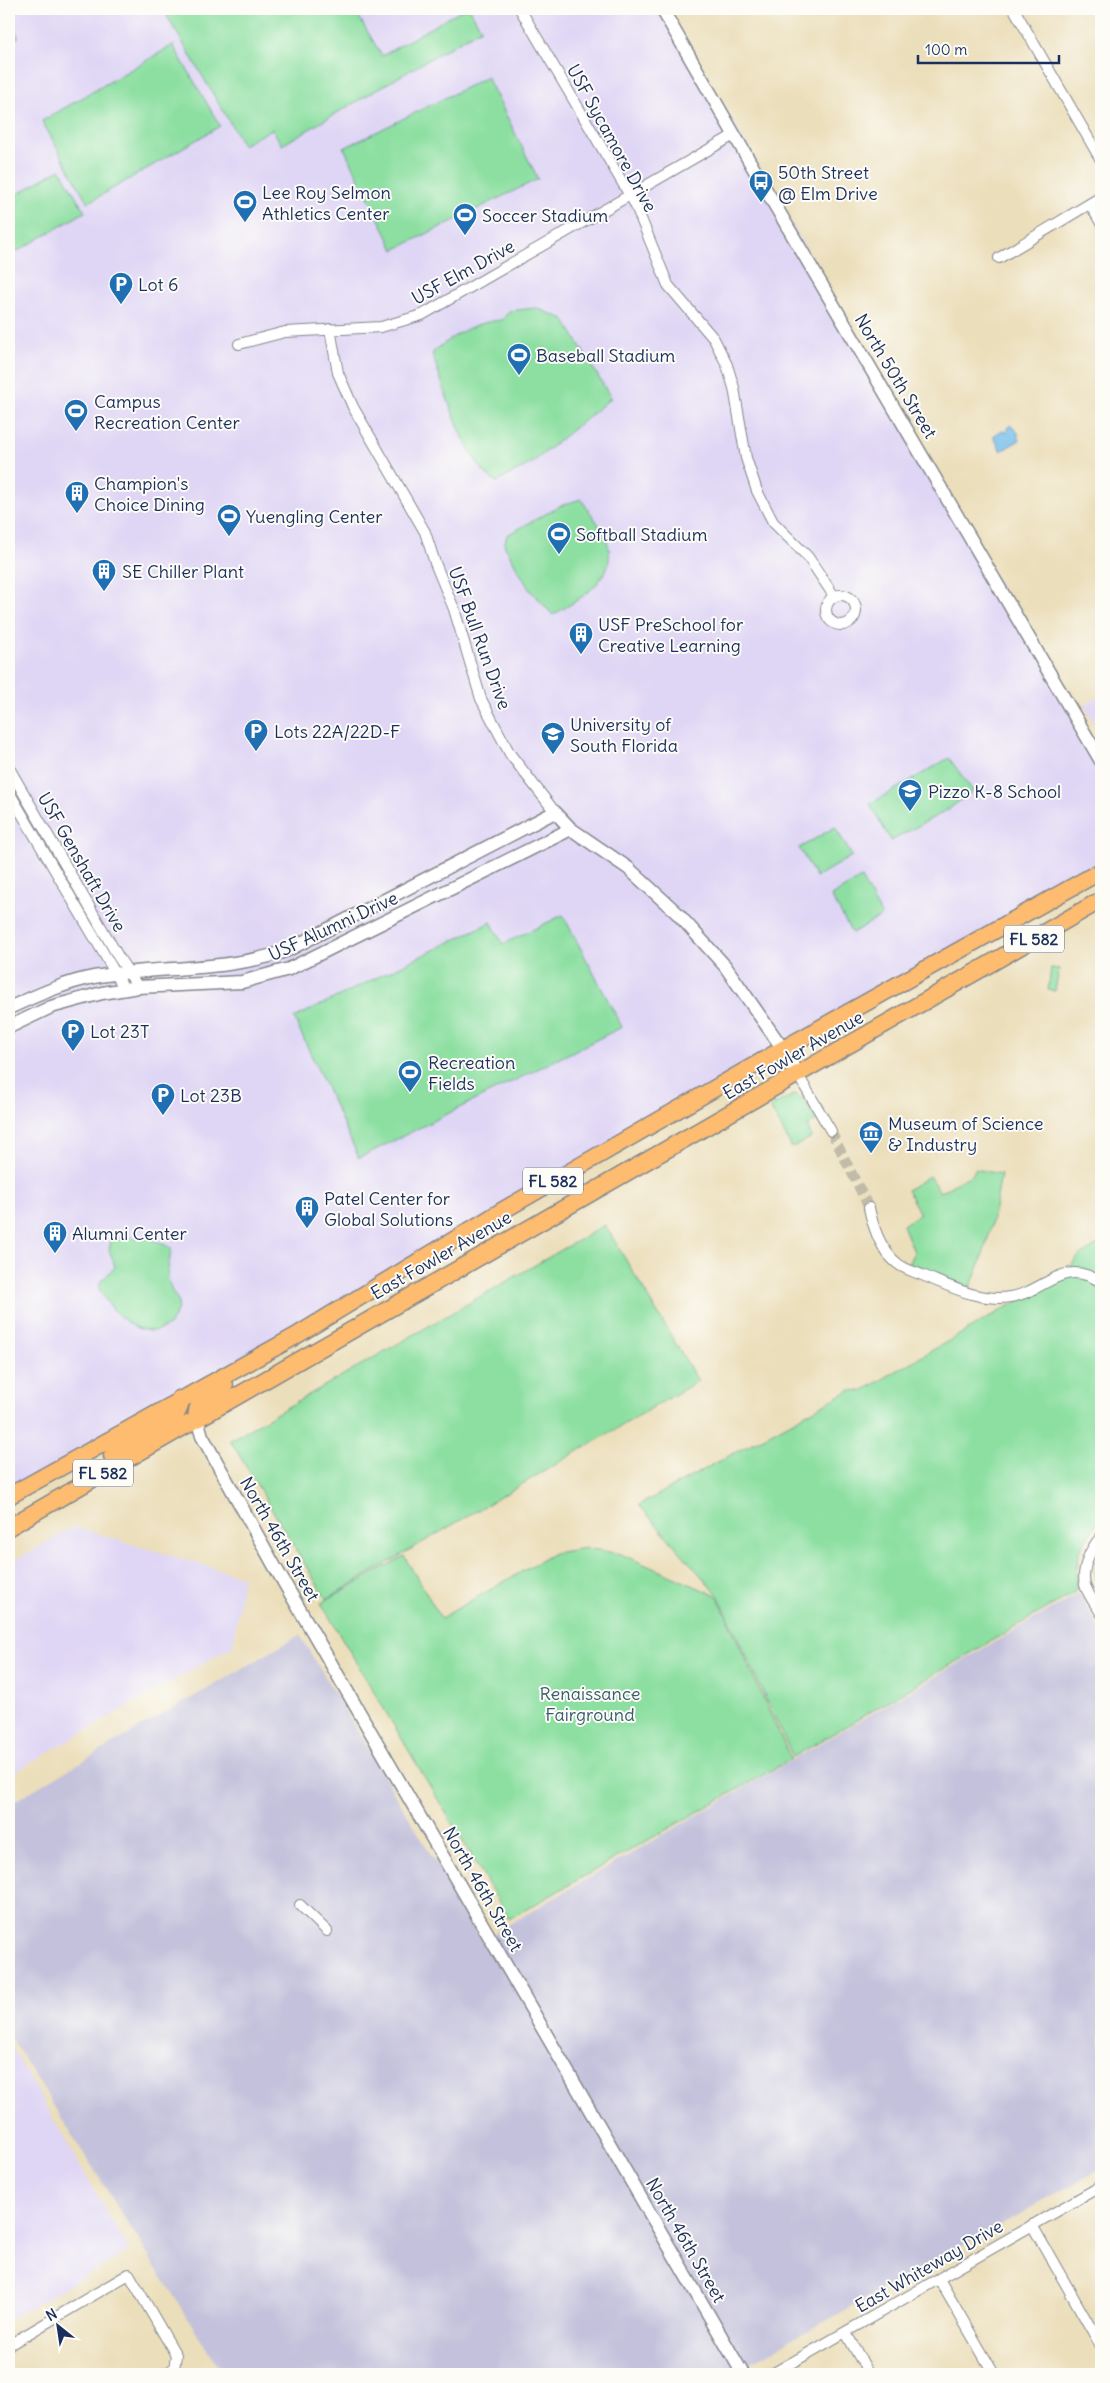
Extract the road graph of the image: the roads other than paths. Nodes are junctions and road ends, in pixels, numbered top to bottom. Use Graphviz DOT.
graph roads {
  1 [pos="520,9"];
  2 [pos="662,9"];
  3 [pos="1014,9"];
  4 [pos="734,135"];
  5 [pos="1101,160"];
  6 [pos="630,196"];
  7 [pos="1101,198"];
  8 [pos="1090,204"];
  9 [pos="1101,223"];
  10 [pos="999,258"];
  11 [pos="330,329"];
  12 [pos="239,344"];
  13 [pos="834,596"];
  14 [pos="1101,761"];
  15 [pos="9,768"];
  16 [pos="9,792"];
  17 [pos="555,812"];
  18 [pos="571,829"];
  19 [pos="1101,871"];
  20 [pos="1101,900"];
  21 [pos="121,973"];
  22 [pos="138,987"];
  23 [pos="124,988"];
  24 [pos="9,1008"];
  25 [pos="9,1027"];
  26 [pos="783,1049"];
  27 [pos="798,1075"];
  28 [pos="831,1131"];
  29 [pos="869,1208"];
  30 [pos="1101,1282"];
  31 [pos="294,1337"];
  32 [pos="179,1399"];
  33 [pos="197,1419"];
  34 [pos="9,1496"];
  35 [pos="63,1496"];
  36 [pos="9,1527"];
  37 [pos="1101,1538"];
  38 [pos="1101,1613"];
  39 [pos="300,1905"];
  40 [pos="327,1931"];
  41 [pos="1101,2186"];
  42 [pos="1032,2225"];
  43 [pos="939,2279"];
  44 [pos="846,2333"];
  45 [pos="9,2345"];
  46 [pos="1101,2346"];
  47 [pos="164,2374"];
  48 [pos="743,2374"];
  49 [pos="772,2374"];
  50 [pos="869,2374"];
  51 [pos="994,2374"];
  1 -- 6 [label="street, USF Sycamore Drive"];
  2 -- 4 [label="street, North 50th Street"];
  3 -- 5 [label="street"];
  4 -- 6 [label="street, USF Elm Drive"];
  4 -- 14 [label="street, North 50th Street"];
  6 -- 11 [label="street, USF Elm Drive"];
  6 -- 13 [label="street, USF Sycamore Drive"];
  7 -- 8 [label="street"];
  8 -- 9 [label="street"];
  8 -- 10 [label="street"];
  11 -- 12 [label="street, USF Elm Drive"];
  11 -- 17 [label="street, USF Bull Run Drive"];
  15 -- 21 [label="street, USF Genshaft Drive"];
  16 -- 21 [label="street, USF Genshaft Drive"];
  17 -- 18 [label="street, USF Bull Run Drive"];
  17 -- 21 [label="street, USF Alumni Drive"];
  18 -- 22 [label="street, USF Alumni Drive"];
  18 -- 26 [label="street, USF Bull Run Drive"];
  19 -- 26 [label="main road, East Fowler Avenue / FL 582"];
  20 -- 27 [label="main road, East Fowler Avenue / FL 582"];
  21 -- 22 [label="street"];
  21 -- 23 [label="street, USF Genshaft Drive"];
  21 -- 24 [label="street, USF Alumni Drive"];
  22 -- 23 [label="street, USF Alumni Drive"];
  23 -- 25 [label="street, USF Alumni Drive"];
  26 -- 27 [label="street, USF Bull Run Drive"];
  26 -- 31 [label="main road, East Fowler Avenue / FL 582"];
  27 -- 28 [label="street"];
  27 -- 33 [label="main road, East Fowler Avenue / FL 582"];
  29 -- 30 [label="street"];
  31 -- 32 [label="main road, East Fowler Avenue / FL 582"];
  31 -- 33 [label="main road"];
  32 -- 34 [label="main road, East Fowler Avenue / FL 582"];
  32 -- 35 [label="main road"];
  33 -- 35 [label="main road, East Fowler Avenue / FL 582"];
  33 -- 48 [label="street, North 46th Street"];
  35 -- 36 [label="main road, East Fowler Avenue / FL 582"];
  37 -- 38 [label="street"];
  39 -- 40 [label="street"];
  41 -- 42 [label="street, East Whiteway Drive"];
  42 -- 43 [label="street, East Whiteway Drive"];
  42 -- 46 [label="street"];
  43 -- 44 [label="street, East Whiteway Drive"];
  43 -- 51 [label="street"];
  44 -- 49 [label="street, East Whiteway Drive"];
  44 -- 50 [label="street"];
  45 -- 47 [label="street"];
}
